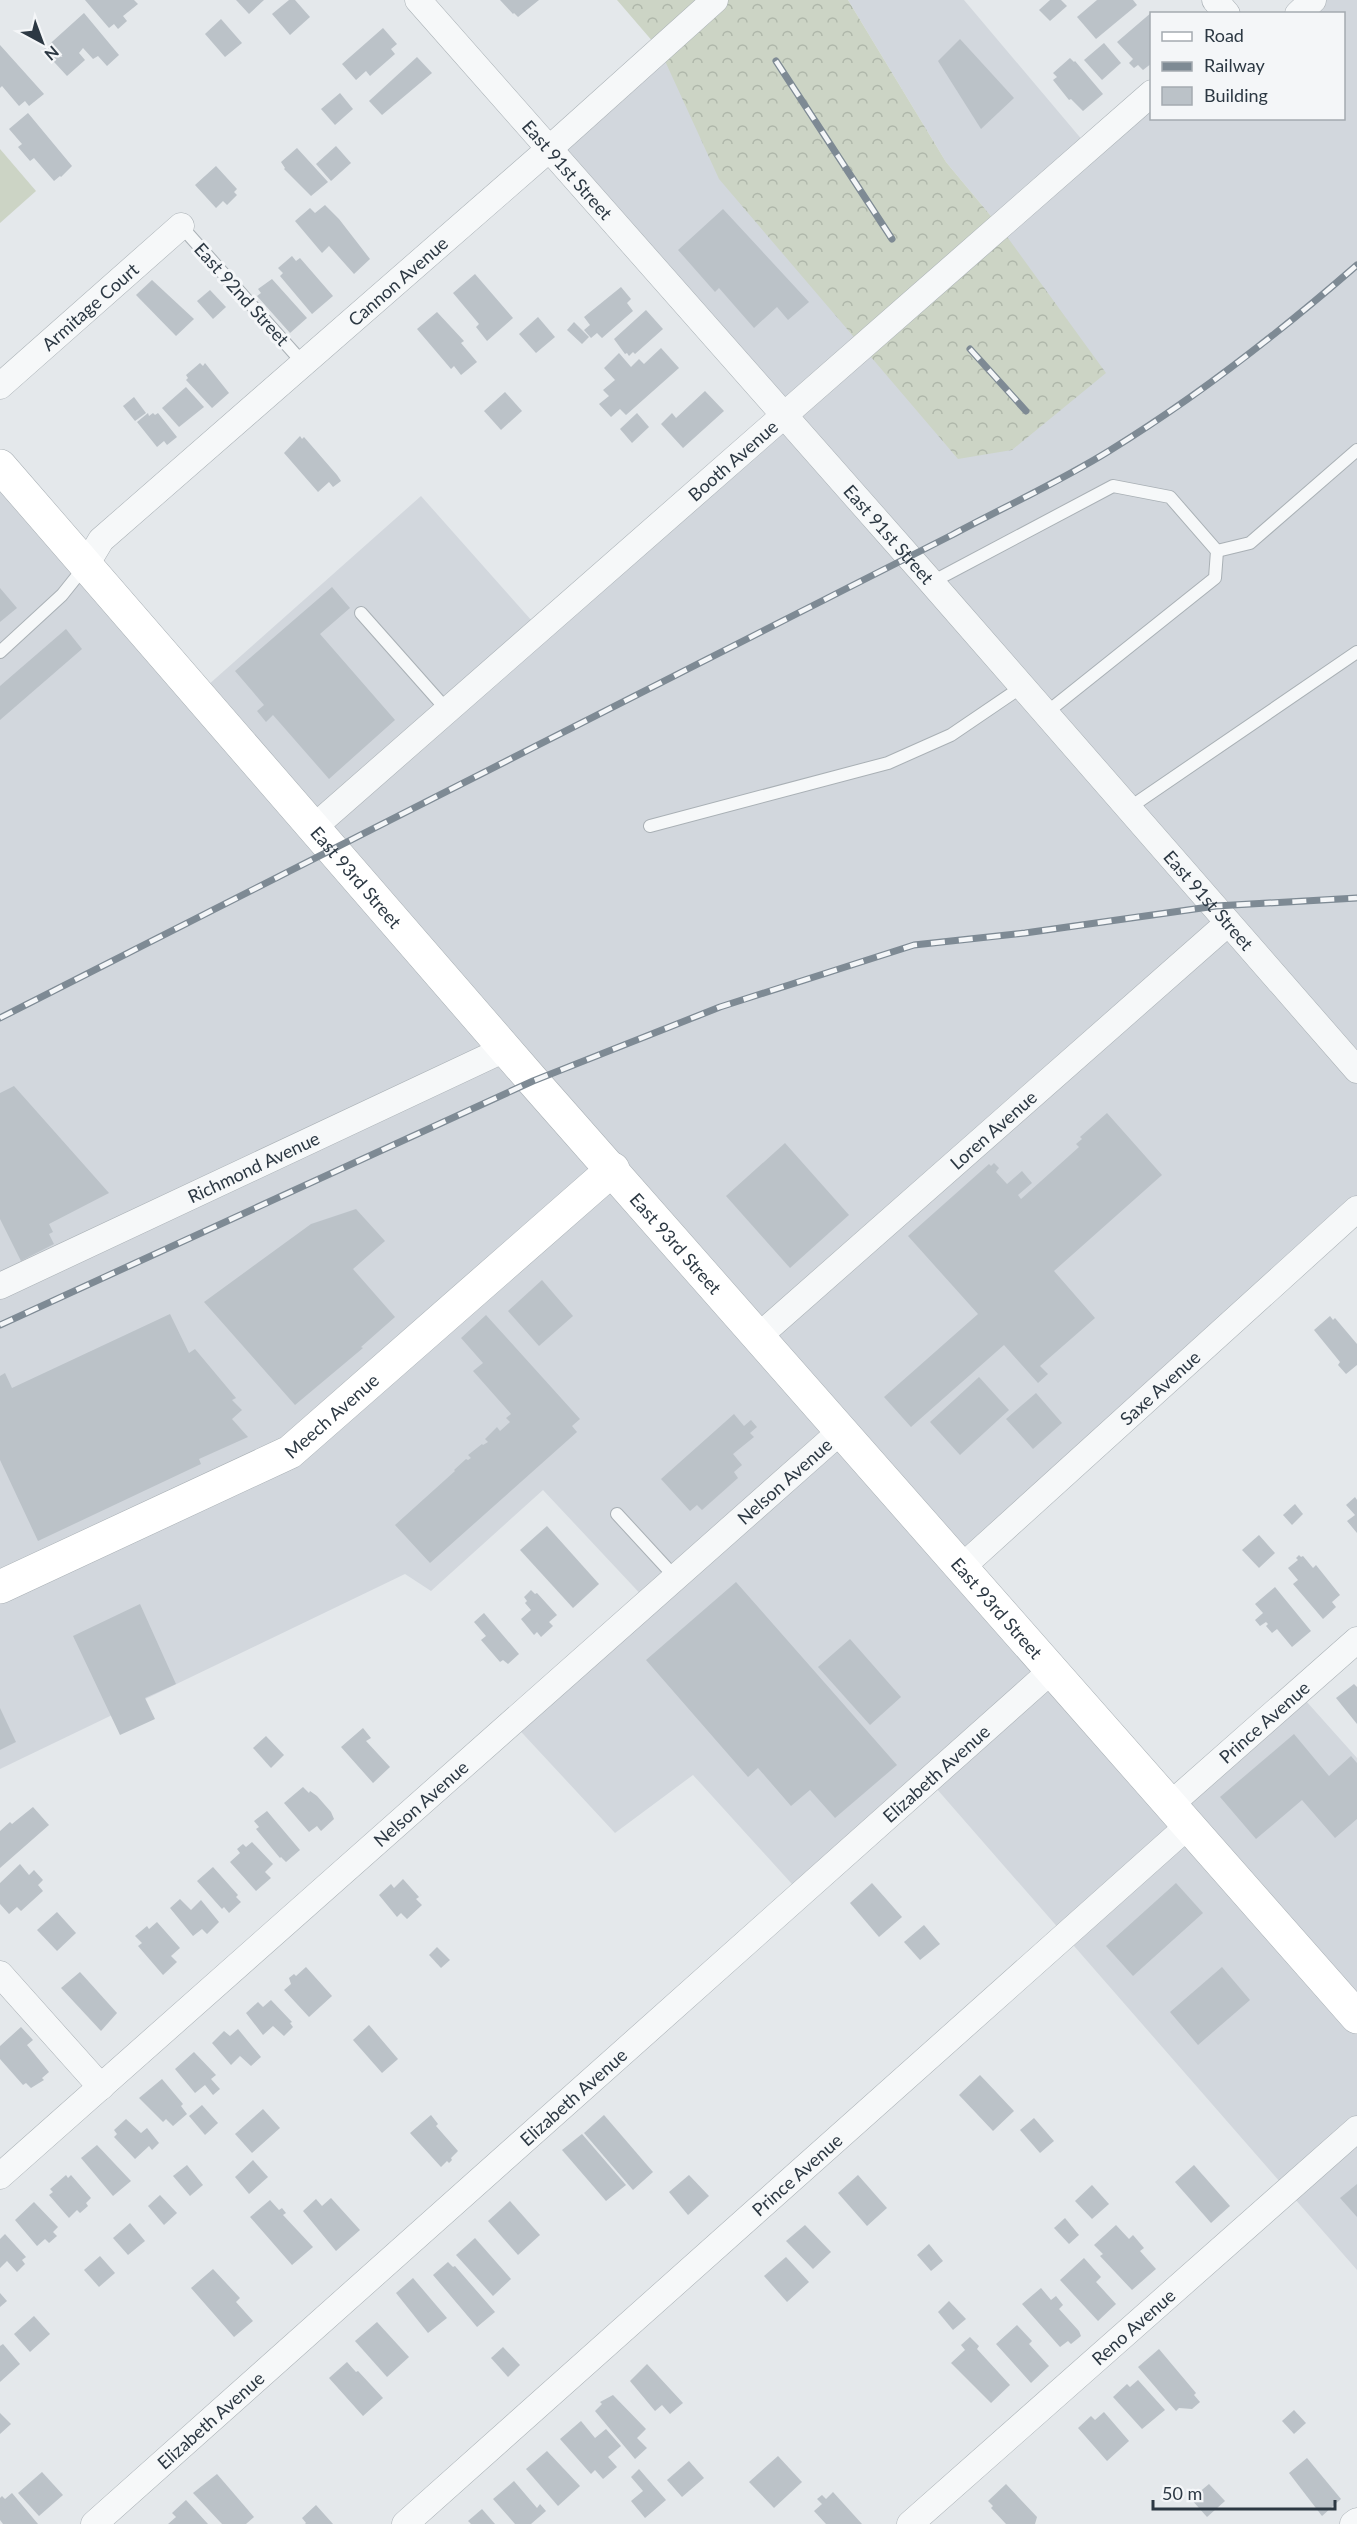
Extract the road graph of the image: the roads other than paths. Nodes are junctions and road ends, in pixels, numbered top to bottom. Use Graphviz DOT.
graph roads {
  1 [pos="418,0"];
  2 [pos="715,0"];
  3 [pos="1215,0"];
  4 [pos="1313,0"];
  5 [pos="1225,12"];
  6 [pos="1300,12"];
  7 [pos="1150,95"];
  8 [pos="548,150"];
  9 [pos="181,226"];
  10 [pos="303,363"];
  11 [pos="0,387"];
  12 [pos="783,416"];
  13 [pos="1357,450"];
  14 [pos="0,466"];
  15 [pos="1217,550"];
  16 [pos="86,565"];
  17 [pos="932,582"];
  18 [pos="362,613"];
  19 [pos="0,652"];
  20 [pos="1357,652"];
  21 [pos="1023,686"];
  22 [pos="447,710"];
  23 [pos="1046,713"];
  24 [pos="1129,808"];
  25 [pos="650,826"];
  26 [pos="314,828"];
  27 [pos="1228,923"];
  28 [pos="507,1048"];
  29 [pos="1357,1070"];
  30 [pos="613,1169"];
  31 [pos="1357,1209"];
  32 [pos="0,1286"];
  33 [pos="759,1336"];
  34 [pos="842,1430"];
  35 [pos="617,1514"];
  36 [pos="962,1567"];
  37 [pos="675,1577"];
  38 [pos="0,1587"];
  39 [pos="1357,1640"];
  40 [pos="1053,1670"];
  41 [pos="1180,1815"];
  42 [pos="0,1974"];
  43 [pos="1357,2017"];
  44 [pos="101,2087"];
  45 [pos="1357,2129"];
  46 [pos="0,2176"];
  47 [pos="1357,2521"];
  48 [pos="94,2524"];
  49 [pos="405,2524"];
  50 [pos="910,2524"];
  51 [pos="1353,2524"];
  1 -- 8 [label="street, East 91st Street"];
  2 -- 8 [label="street, Cannon Avenue"];
  3 -- 5 [label="street"];
  4 -- 6 [label="street"];
  7 -- 12 [label="street, Booth Avenue"];
  8 -- 10 [label="street, Cannon Avenue"];
  8 -- 12 [label="street, East 91st Street"];
  9 -- 10 [label="lane, East 92nd Street"];
  9 -- 11 [label="street, Armitage Court"];
  10 -- 16 [label="street, Cannon Avenue"];
  12 -- 17 [label="street, East 91st Street"];
  12 -- 22 [label="street, Booth Avenue"];
  13 -- 15 [label="lane"];
  14 -- 16 [label="main road, East 93rd Street"];
  15 -- 17 [label="lane"];
  15 -- 23 [label="lane"];
  16 -- 19 [label="lane"];
  16 -- 26 [label="main road, East 93rd Street"];
  17 -- 21 [label="street, East 91st Street"];
  18 -- 22 [label="lane"];
  20 -- 24 [label="lane"];
  21 -- 23 [label="street, East 91st Street"];
  21 -- 25 [label="lane"];
  22 -- 26 [label="street, Booth Avenue"];
  23 -- 24 [label="street, East 91st Street"];
  24 -- 27 [label="street, East 91st Street"];
  26 -- 28 [label="main road, East 93rd Street"];
  27 -- 29 [label="street, East 91st Street"];
  27 -- 33 [label="street, Loren Avenue"];
  28 -- 30 [label="main road, East 93rd Street"];
  28 -- 32 [label="street, Richmond Avenue"];
  30 -- 33 [label="main road, East 93rd Street"];
  30 -- 38 [label="main road, Meech Avenue"];
  31 -- 36 [label="street, Saxe Avenue"];
  33 -- 34 [label="main road, East 93rd Street"];
  34 -- 36 [label="main road, East 93rd Street"];
  34 -- 37 [label="street, Nelson Avenue"];
  35 -- 37 [label="lane"];
  36 -- 40 [label="main road, East 93rd Street"];
  37 -- 44 [label="street, Nelson Avenue"];
  39 -- 41 [label="street, Prince Avenue"];
  40 -- 41 [label="main road, East 93rd Street"];
  40 -- 48 [label="street, Elizabeth Avenue"];
  41 -- 43 [label="main road, East 93rd Street"];
  41 -- 49 [label="street, Prince Avenue"];
  42 -- 44 [label="street"];
  44 -- 46 [label="street, Nelson Avenue"];
  45 -- 50 [label="street, Reno Avenue"];
  47 -- 51 [label="street"];
}
